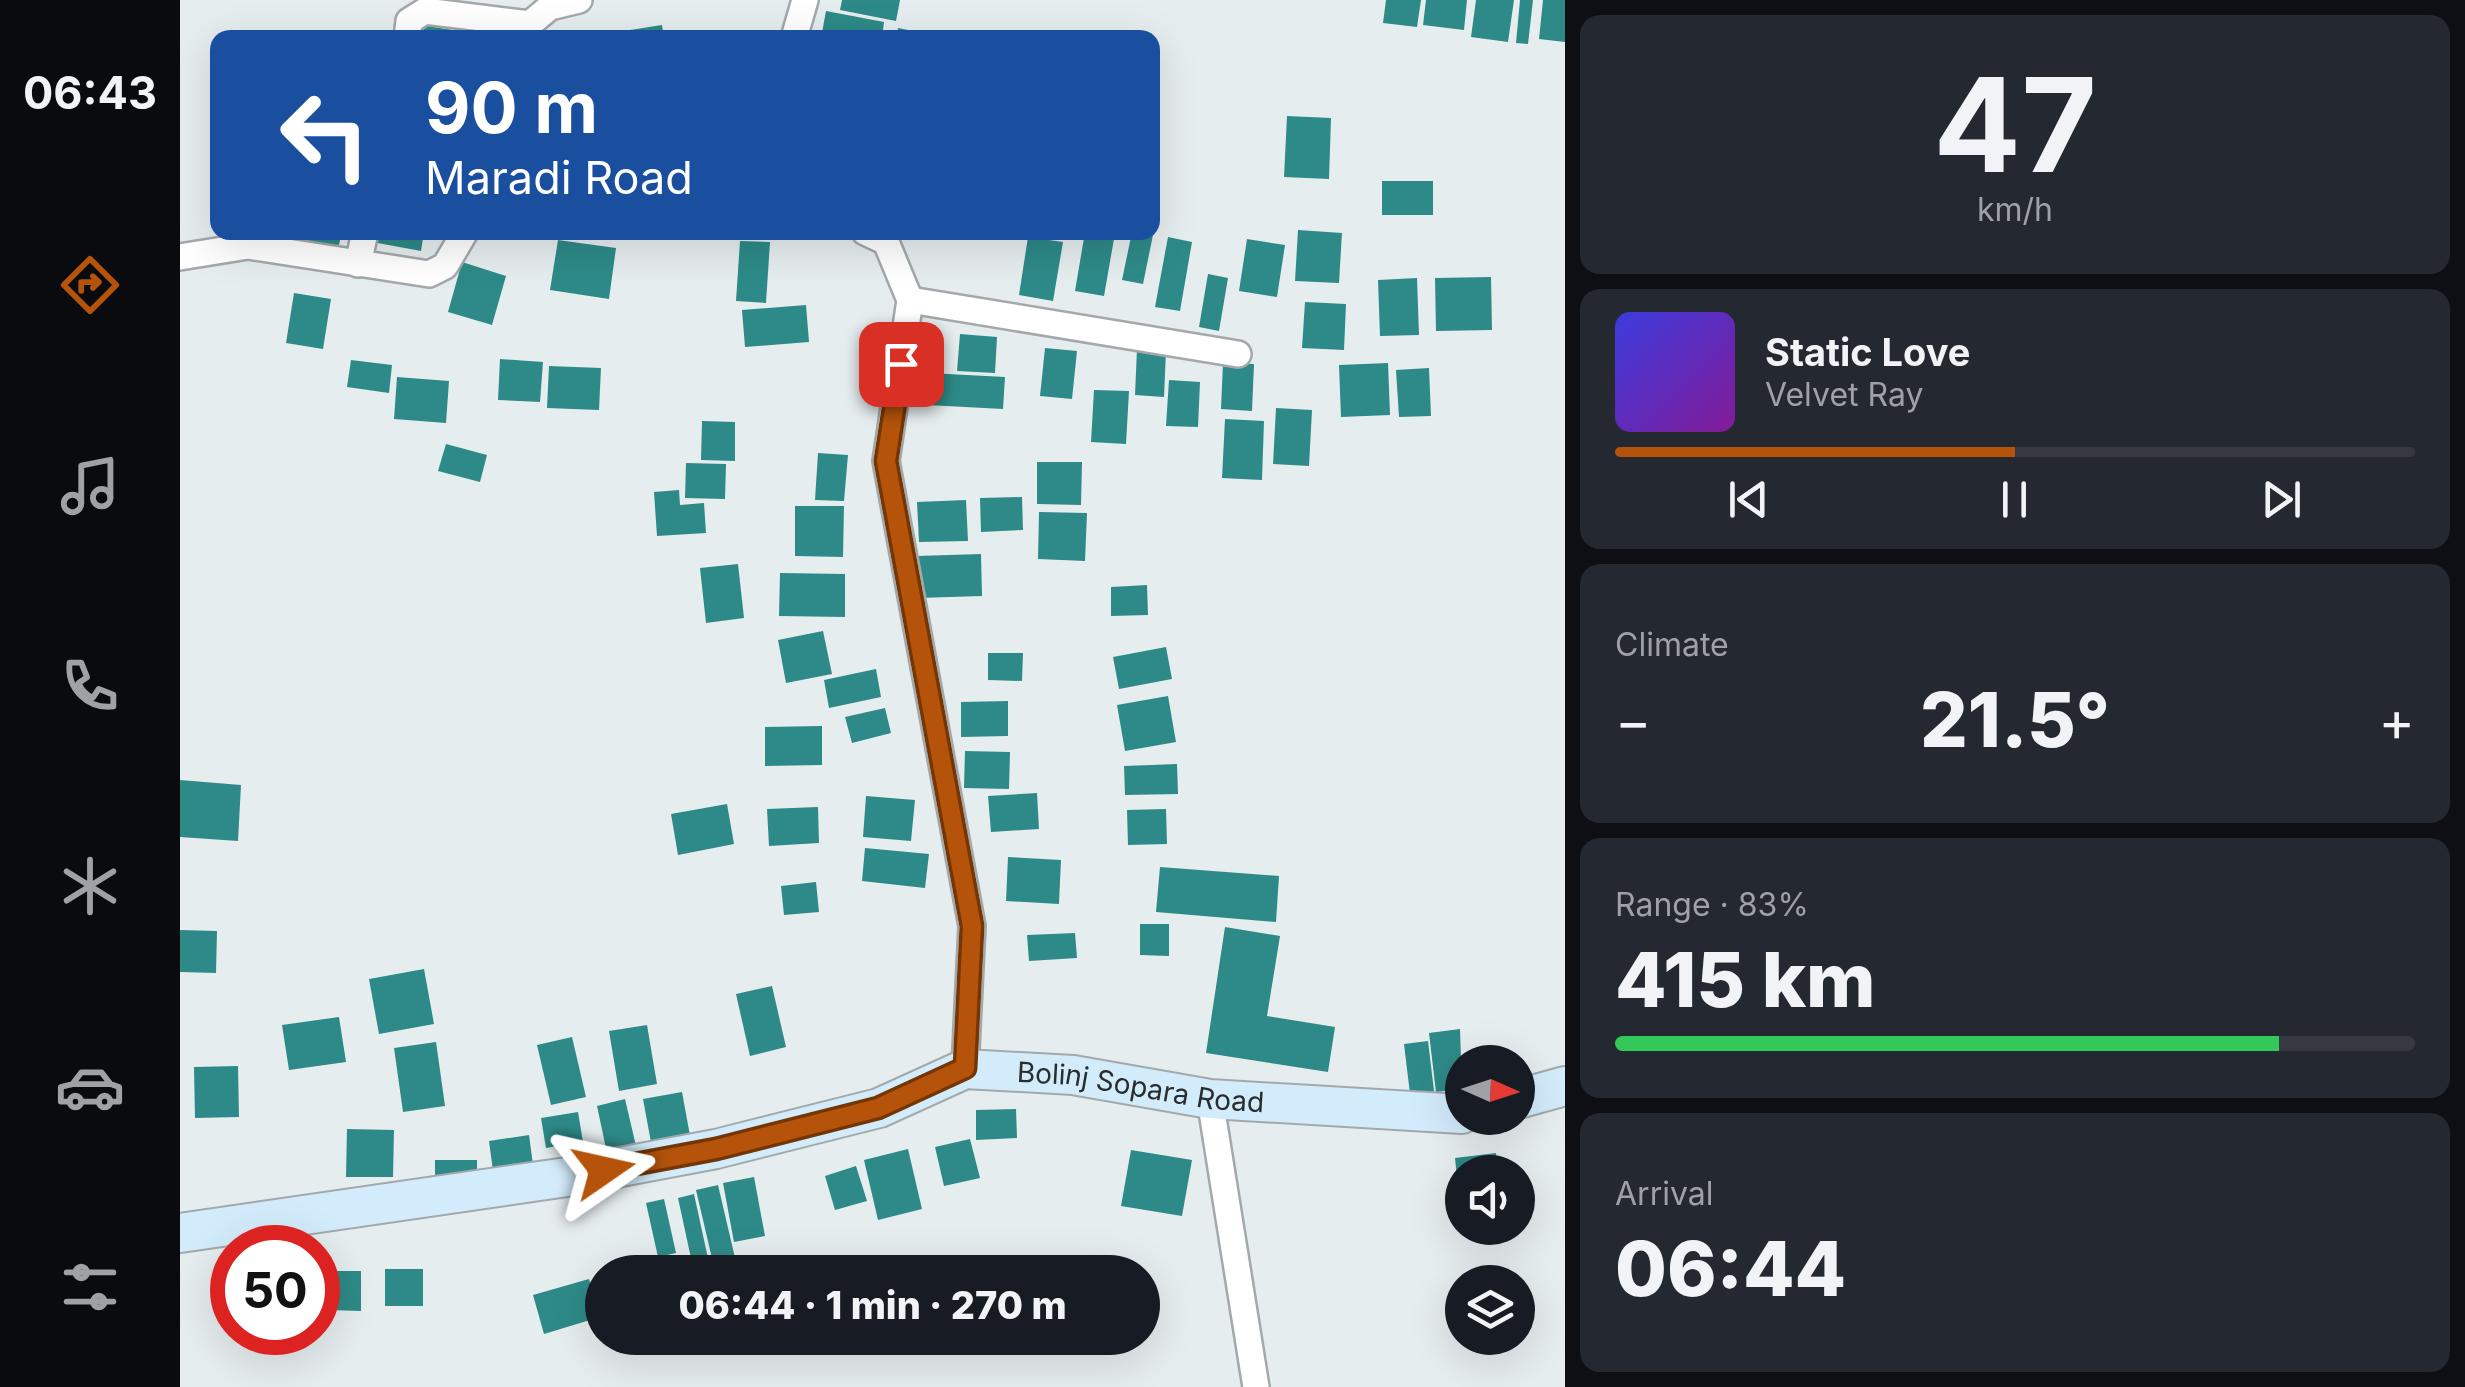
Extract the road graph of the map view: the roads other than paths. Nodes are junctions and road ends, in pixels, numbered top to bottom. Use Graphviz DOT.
graph roads {
  1 [pos="579,0"];
  2 [pos="805,0"];
  3 [pos="407,30"];
  4 [pos="524,30"];
  5 [pos="796,30"];
  6 [pos="363,240"];
  7 [pos="460,240"];
  8 [pos="882,240"];
  9 [pos="180,257"];
  10 [pos="358,264"];
  11 [pos="910,300"];
  12 [pos="1238,354"];
  13 [pos="965,1068"];
  14 [pos="1565,1086"];
  15 [pos="1535,1094"];
  16 [pos="1210,1099"];
  17 [pos="1445,1113"];
  18 [pos="180,1233"];
  19 [pos="1256,1387"];
  1 -- 4 [label="street"];
  2 -- 5 [label="street"];
  3 -- 4 [label="street"];
  6 -- 10 [label="street"];
  7 -- 10 [label="street"];
  8 -- 11 [label="street"];
  9 -- 10 [label="street"];
  11 -- 12 [label="street"];
  11 -- 13 [label="street"];
  13 -- 16 [label="main road, Bolinj Sopara Road"];
  13 -- 18 [label="main road, Bolinj Sopara Road"];
  14 -- 15 [label="main road"];
  16 -- 17 [label="main road, Bolinj Sopara Road"];
  16 -- 19 [label="street"];
}
